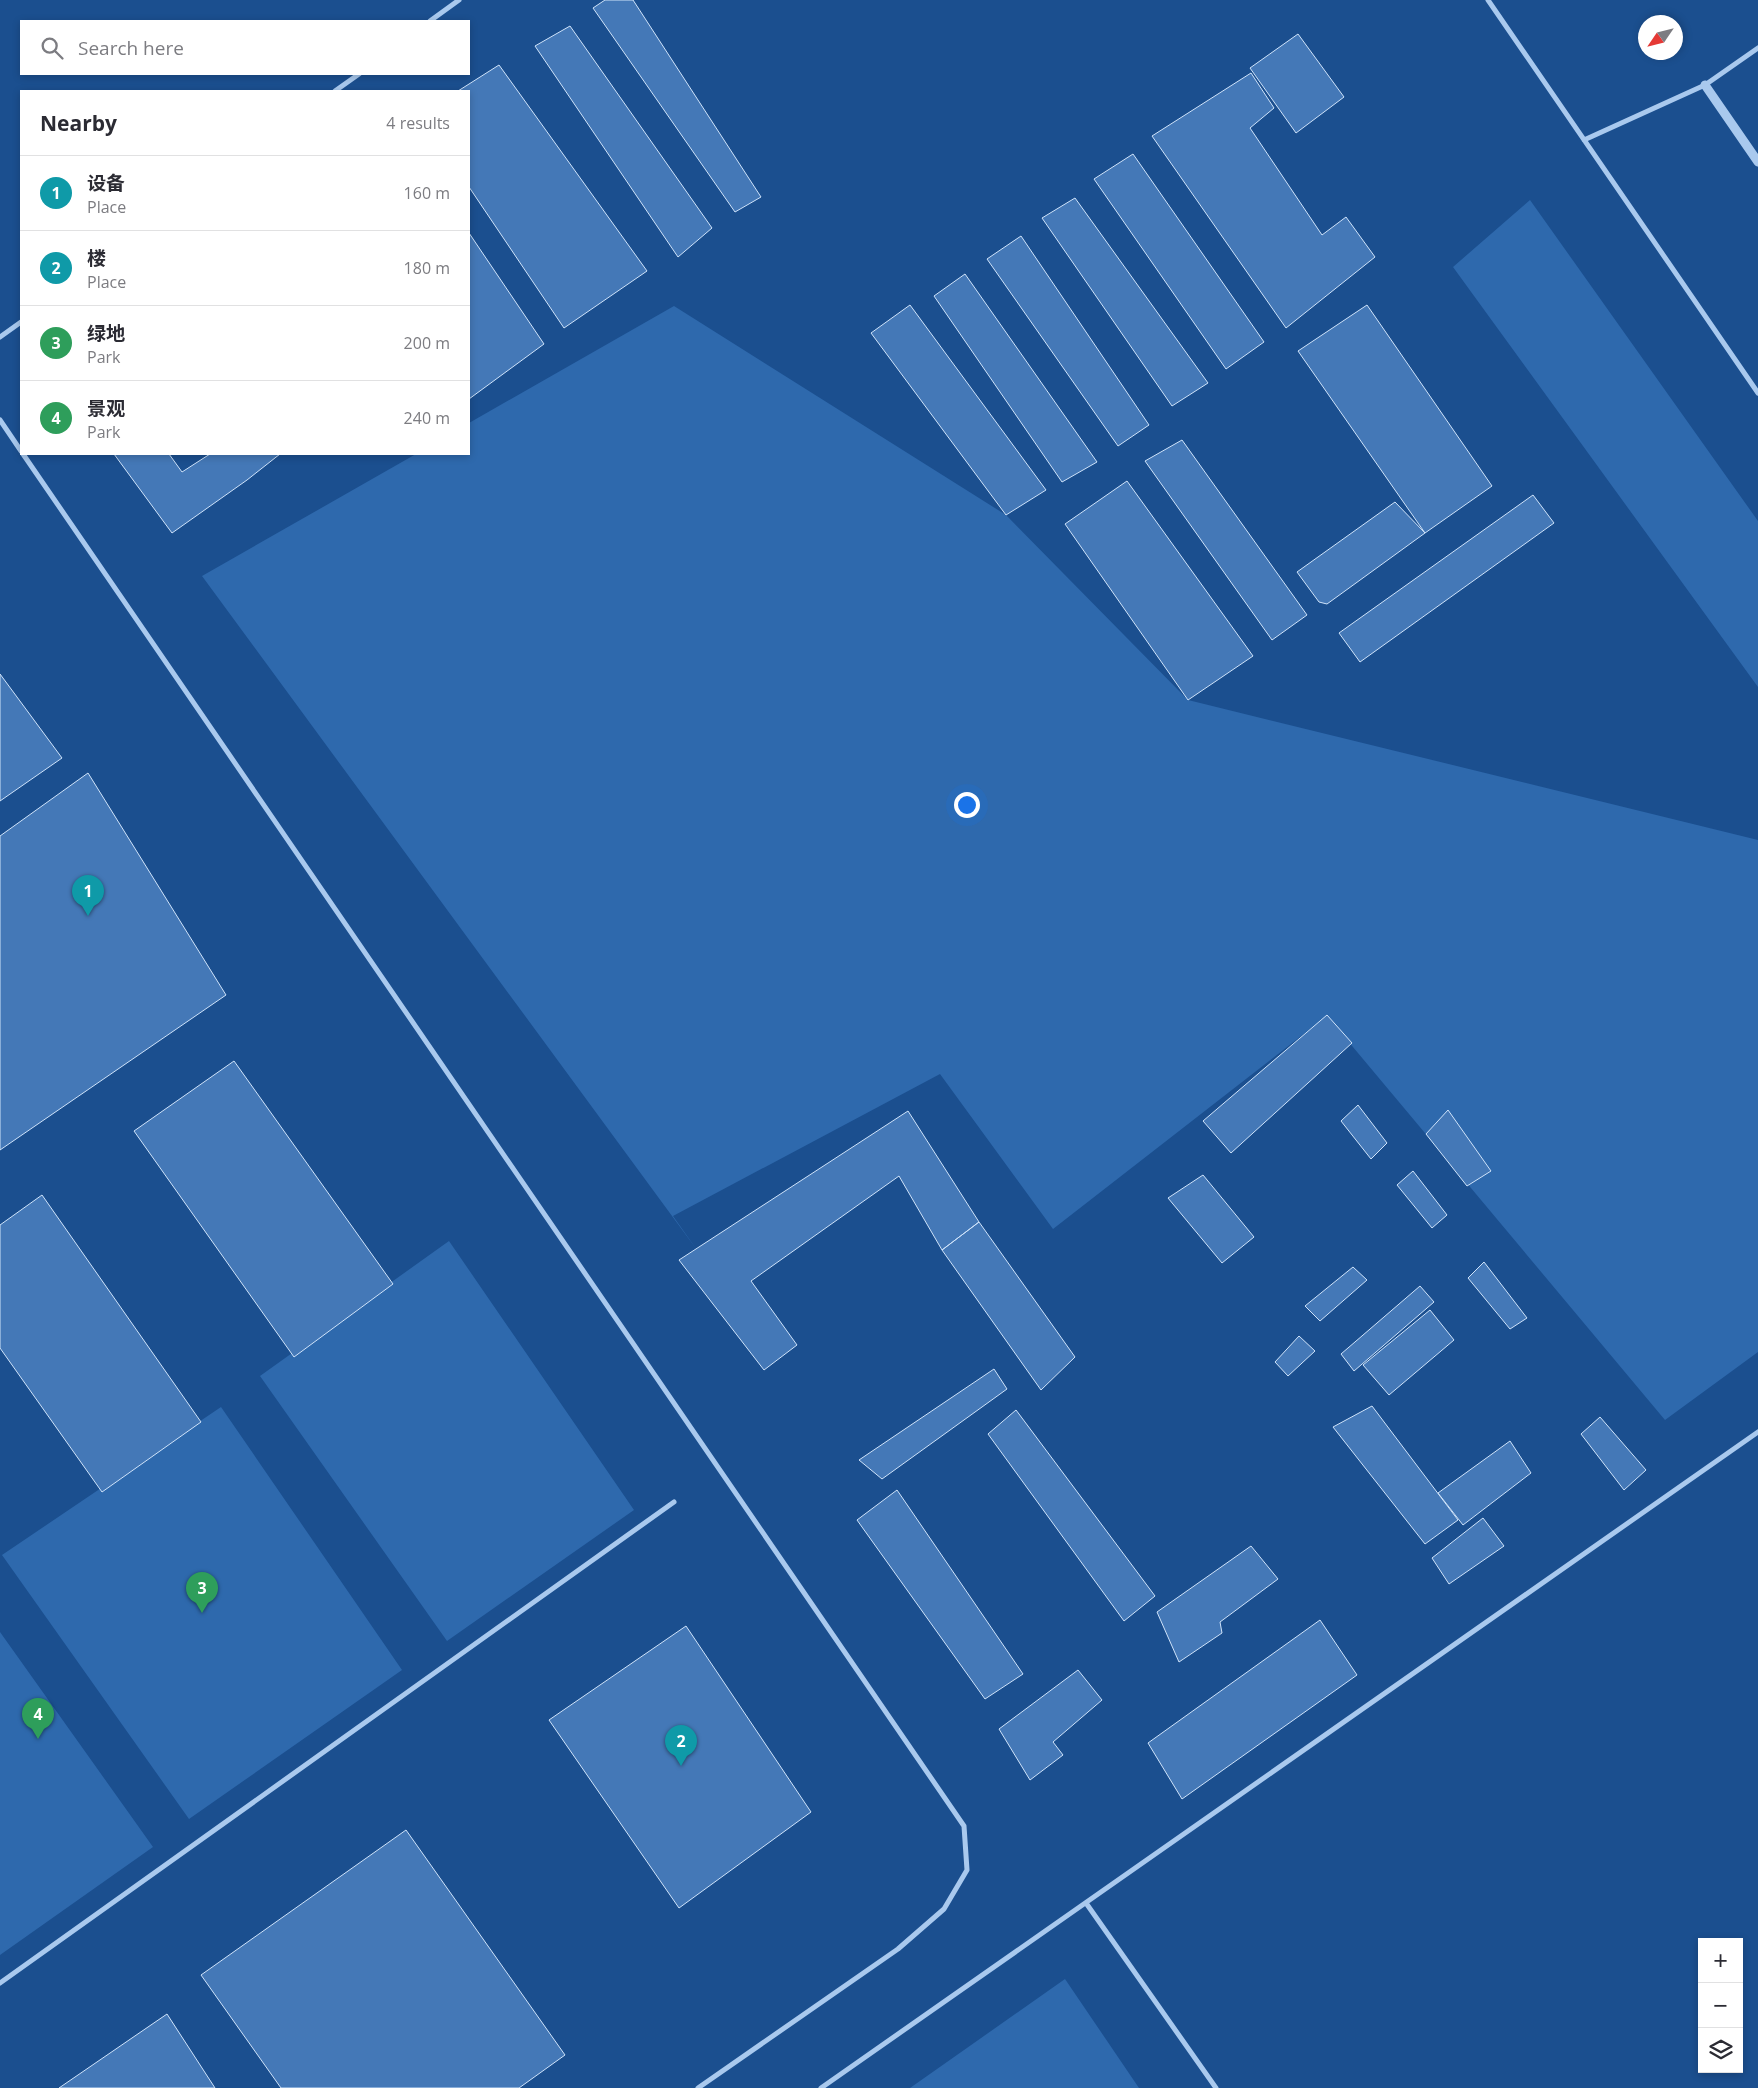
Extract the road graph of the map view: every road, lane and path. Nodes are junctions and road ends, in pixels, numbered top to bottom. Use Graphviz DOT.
graph roads {
  1 [pos="459,0"];
  2 [pos="1488,0"];
  3 [pos="431,20"];
  4 [pos="1758,48"];
  5 [pos="357,75"];
  6 [pos="1705,85"];
  7 [pos="336,90"];
  8 [pos="1584,140"];
  9 [pos="1758,162"];
  10 [pos="20,323"];
  11 [pos="0,337"];
  12 [pos="1758,393"];
  13 [pos="0,420"];
  14 [pos="20,449"];
  15 [pos="24,455"];
  16 [pos="1758,1432"];
  17 [pos="674,1502"];
  18 [pos="1086,1903"];
  19 [pos="0,1984"];
  20 [pos="698,2088"];
  21 [pos="821,2088"];
  22 [pos="1216,2088"];
  1 -- 3 [label="street"];
  2 -- 8 [label="street"];
  4 -- 6 [label="street"];
  5 -- 7 [label="street"];
  6 -- 8 [label="street"];
  6 -- 9 [label="street"];
  8 -- 12 [label="street"];
  10 -- 11 [label="street"];
  13 -- 14 [label="street"];
  15 -- 20 [label="street"];
  16 -- 18 [label="street"];
  17 -- 19 [label="street"];
  18 -- 21 [label="street"];
  18 -- 22 [label="street"];
}
